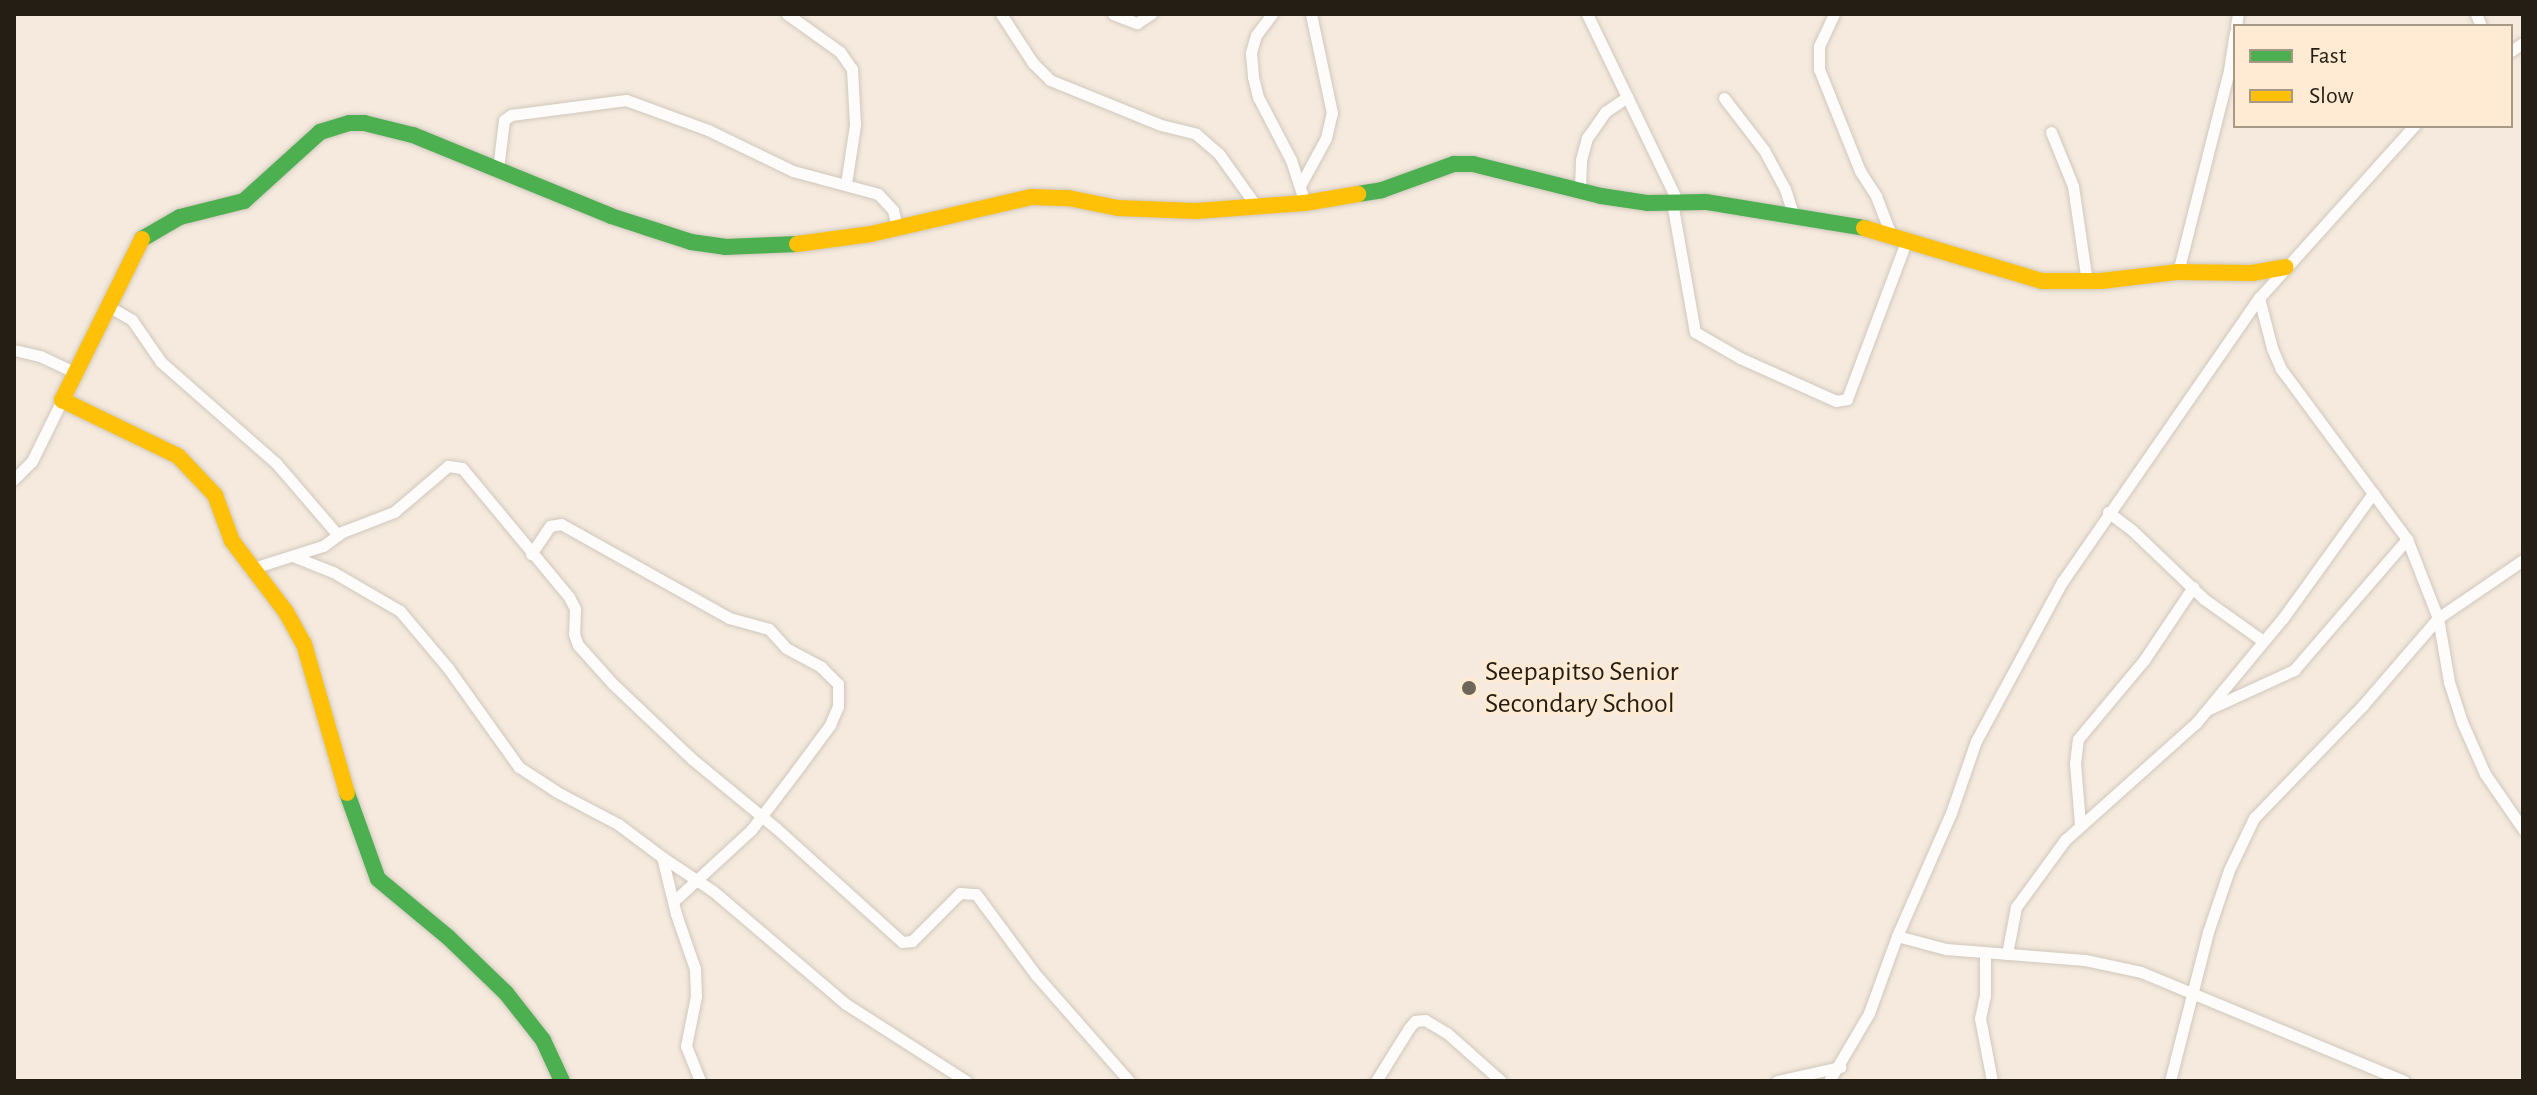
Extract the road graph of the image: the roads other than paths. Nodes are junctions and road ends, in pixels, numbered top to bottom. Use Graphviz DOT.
graph roads {
  1 [pos="787,14"];
  2 [pos="1001,14"];
  3 [pos="1113,14"];
  4 [pos="1151,14"];
  5 [pos="1272,14"];
  6 [pos="1311,14"];
  7 [pos="1587,14"];
  8 [pos="1834,14"];
  9 [pos="2233,45"];
  10 [pos="1627,97"];
  11 [pos="1724,98"];
  12 [pos="2412,128"];
  13 [pos="2051,132"];
  14 [pos="498,169"];
  15 [pos="846,184"];
  16 [pos="1301,184"];
  17 [pos="1580,189"];
  18 [pos="1675,202"];
  19 [pos="1305,203"];
  20 [pos="1257,207"];
  21 [pos="1793,214"];
  22 [pos="897,228"];
  23 [pos="1898,236"];
  24 [pos="2285,267"];
  25 [pos="2178,272"];
  26 [pos="2087,282"];
  27 [pos="2259,298"];
  28 [pos="108,306"];
  29 [pos="14,350"];
  30 [pos="76,373"];
  31 [pos="62,400"];
  32 [pos="14,479"];
  33 [pos="2373,493"];
  34 [pos="2108,512"];
  35 [pos="338,535"];
  36 [pos="2407,539"];
  37 [pos="531,554"];
  38 [pos="295,557"];
  39 [pos="2523,560"];
  40 [pos="250,569"];
  41 [pos="2193,587"];
  42 [pos="2438,618"];
  43 [pos="2263,641"];
  44 [pos="2206,711"];
  45 [pos="760,816"];
  46 [pos="2080,824"];
  47 [pos="2523,829"];
  48 [pos="662,857"];
  49 [pos="694,880"];
  50 [pos="675,900"];
  51 [pos="1897,936"];
  52 [pos="1985,953"];
  53 [pos="2007,954"];
  54 [pos="2191,992"];
  55 [pos="1841,1067"];
  56 [pos="562,1081"];
  57 [pos="700,1081"];
  58 [pos="966,1081"];
  59 [pos="1129,1081"];
  60 [pos="1376,1081"];
  61 [pos="1501,1081"];
  62 [pos="1777,1081"];
  63 [pos="1829,1081"];
  64 [pos="1992,1081"];
  65 [pos="2170,1081"];
  66 [pos="2404,1081"];
  1 -- 15 [label="street"];
  2 -- 20 [label="street"];
  3 -- 4 [label="street"];
  5 -- 16 [label="street"];
  6 -- 16 [label="street"];
  7 -- 10 [label="street"];
  8 -- 23 [label="street"];
  9 -- 25 [label="street"];
  10 -- 17 [label="street"];
  10 -- 18 [label="street"];
  11 -- 21 [label="street"];
  12 -- 24 [label="street"];
  13 -- 26 [label="street"];
  14 -- 15 [label="street"];
  14 -- 22 [label="street"];
  14 -- 28 [label="street"];
  15 -- 22 [label="street"];
  16 -- 19 [label="street"];
  17 -- 18 [label="street"];
  17 -- 19 [label="street"];
  18 -- 21 [label="street"];
  18 -- 23 [label="street"];
  19 -- 20 [label="street"];
  20 -- 22 [label="street"];
  21 -- 23 [label="street"];
  23 -- 26 [label="street"];
  24 -- 25 [label="street"];
  24 -- 27 [label="street"];
  25 -- 26 [label="street"];
  27 -- 33 [label="street"];
  27 -- 34 [label="street"];
  28 -- 30 [label="street"];
  28 -- 35 [label="street"];
  29 -- 30 [label="street"];
  30 -- 31 [label="street"];
  31 -- 32 [label="street"];
  31 -- 40 [label="street"];
  33 -- 36 [label="street"];
  33 -- 43 [label="street"];
  34 -- 41 [label="street"];
  34 -- 51 [label="street"];
  35 -- 37 [label="street"];
  35 -- 38 [label="street"];
  36 -- 42 [label="street"];
  36 -- 44 [label="street"];
  37 -- 45 [label="street"];
  37 -- 45 [label="street"];
  38 -- 40 [label="street"];
  38 -- 48 [label="street"];
  39 -- 42 [label="street"];
  40 -- 56 [label="street"];
  41 -- 43 [label="street"];
  41 -- 46 [label="street"];
  42 -- 47 [label="street"];
  42 -- 54 [label="street"];
  43 -- 44 [label="street"];
  44 -- 46 [label="street"];
  45 -- 49 [label="street"];
  45 -- 59 [label="street"];
  46 -- 53 [label="street"];
  48 -- 49 [label="street"];
  48 -- 50 [label="street"];
  49 -- 50 [label="street"];
  49 -- 58 [label="street"];
  50 -- 57 [label="street"];
  51 -- 52 [label="street"];
  51 -- 55 [label="street"];
  52 -- 53 [label="street"];
  52 -- 64 [label="street"];
  53 -- 54 [label="street"];
  54 -- 65 [label="street"];
  54 -- 66 [label="street"];
  55 -- 62 [label="street"];
  55 -- 63 [label="street"];
  60 -- 61 [label="street"];
}
